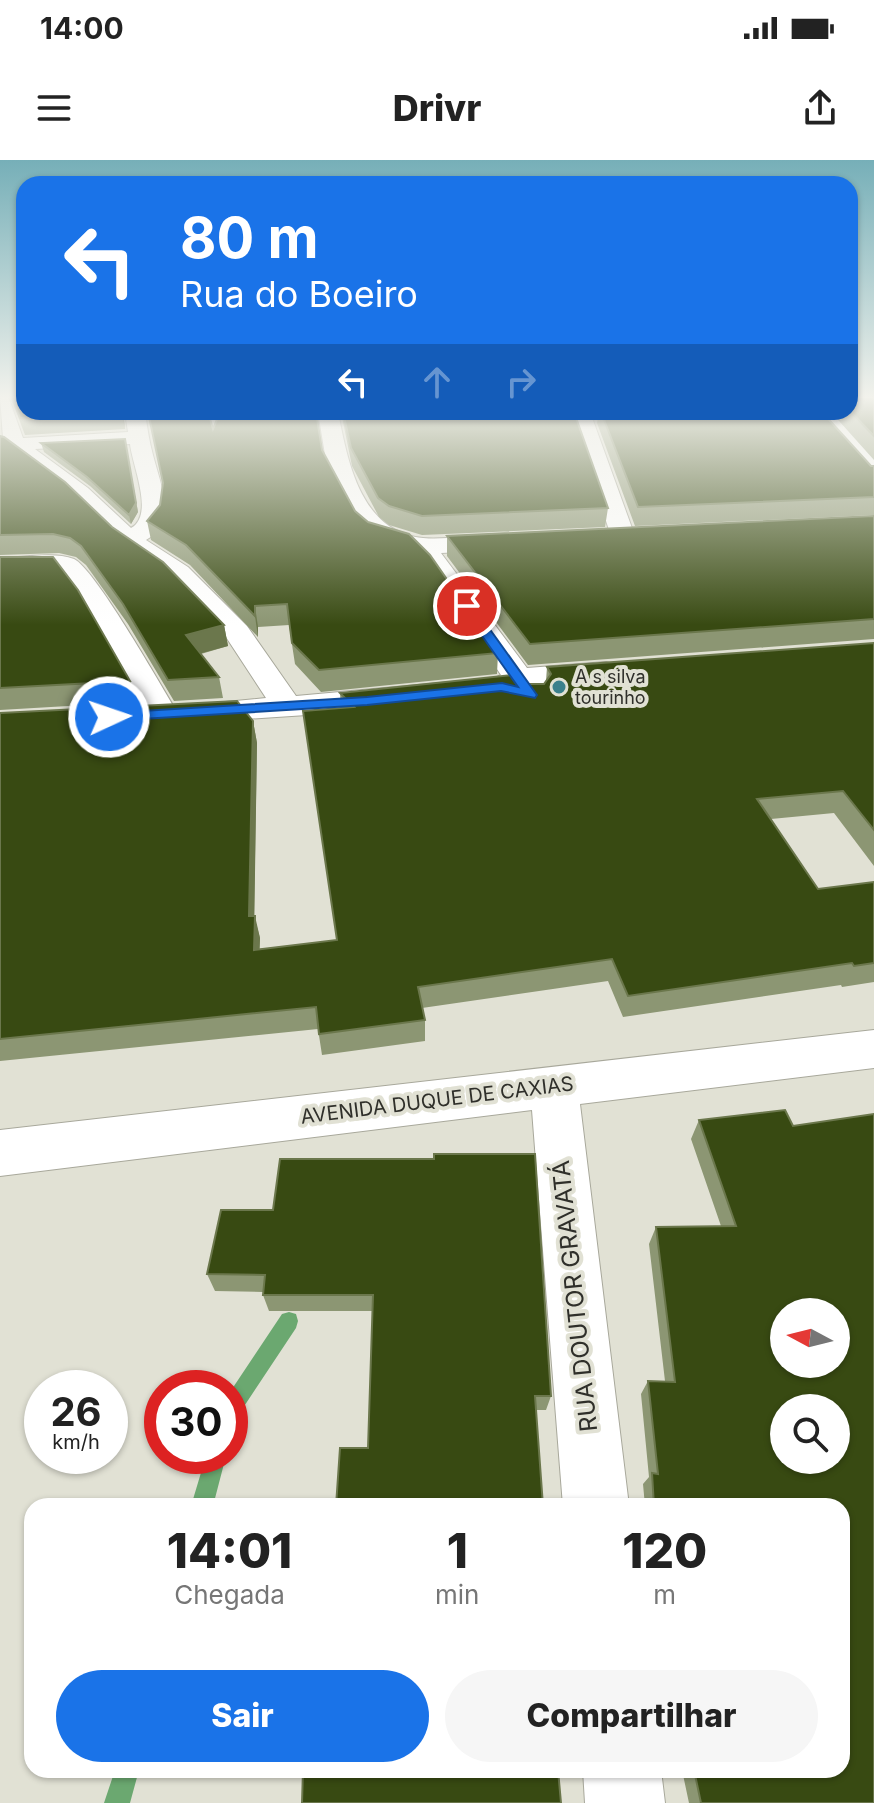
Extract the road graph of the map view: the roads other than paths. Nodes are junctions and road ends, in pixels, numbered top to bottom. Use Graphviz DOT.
graph roads {
  1 [pos="48,472"];
  2 [pos="148,472"];
  3 [pos="340,472"];
  4 [pos="603,472"];
  5 [pos="656,537"];
  6 [pos="128,539"];
  7 [pos="624,539"];
  8 [pos="592,540"];
  9 [pos="530,542"];
  10 [pos="420,546"];
  11 [pos="0,566"];
  12 [pos="632,679"];
  13 [pos="517,686"];
  14 [pos="288,707"];
  15 [pos="874,1049"];
  16 [pos="554,1086"];
  17 [pos="0,1153"];
  18 [pos="595,1498"];
  19 [pos="623,1778"];
  20 [pos="625,1803"];
  1 -- 6 [label="street"];
  2 -- 6 [label="street"];
  3 -- 10 [label="street"];
  4 -- 7 [label="street"];
  5 -- 7 [label="street"];
  6 -- 14 [label="street"];
  7 -- 8 [label="street"];
  9 -- 10 [label="street"];
  10 -- 13 [label="street"];
  11 -- 14 [label="street"];
  12 -- 13 [label="street"];
  13 -- 14 [label="street"];
  15 -- 16 [label="street, AVENIDA DUQUE DE CAXIAS"];
  16 -- 17 [label="street, AVENIDA DUQUE DE CAXIAS"];
  16 -- 18 [label="street, RUA DOUTOR GRAVATÁ"];
  19 -- 20 [label="street"];
}
